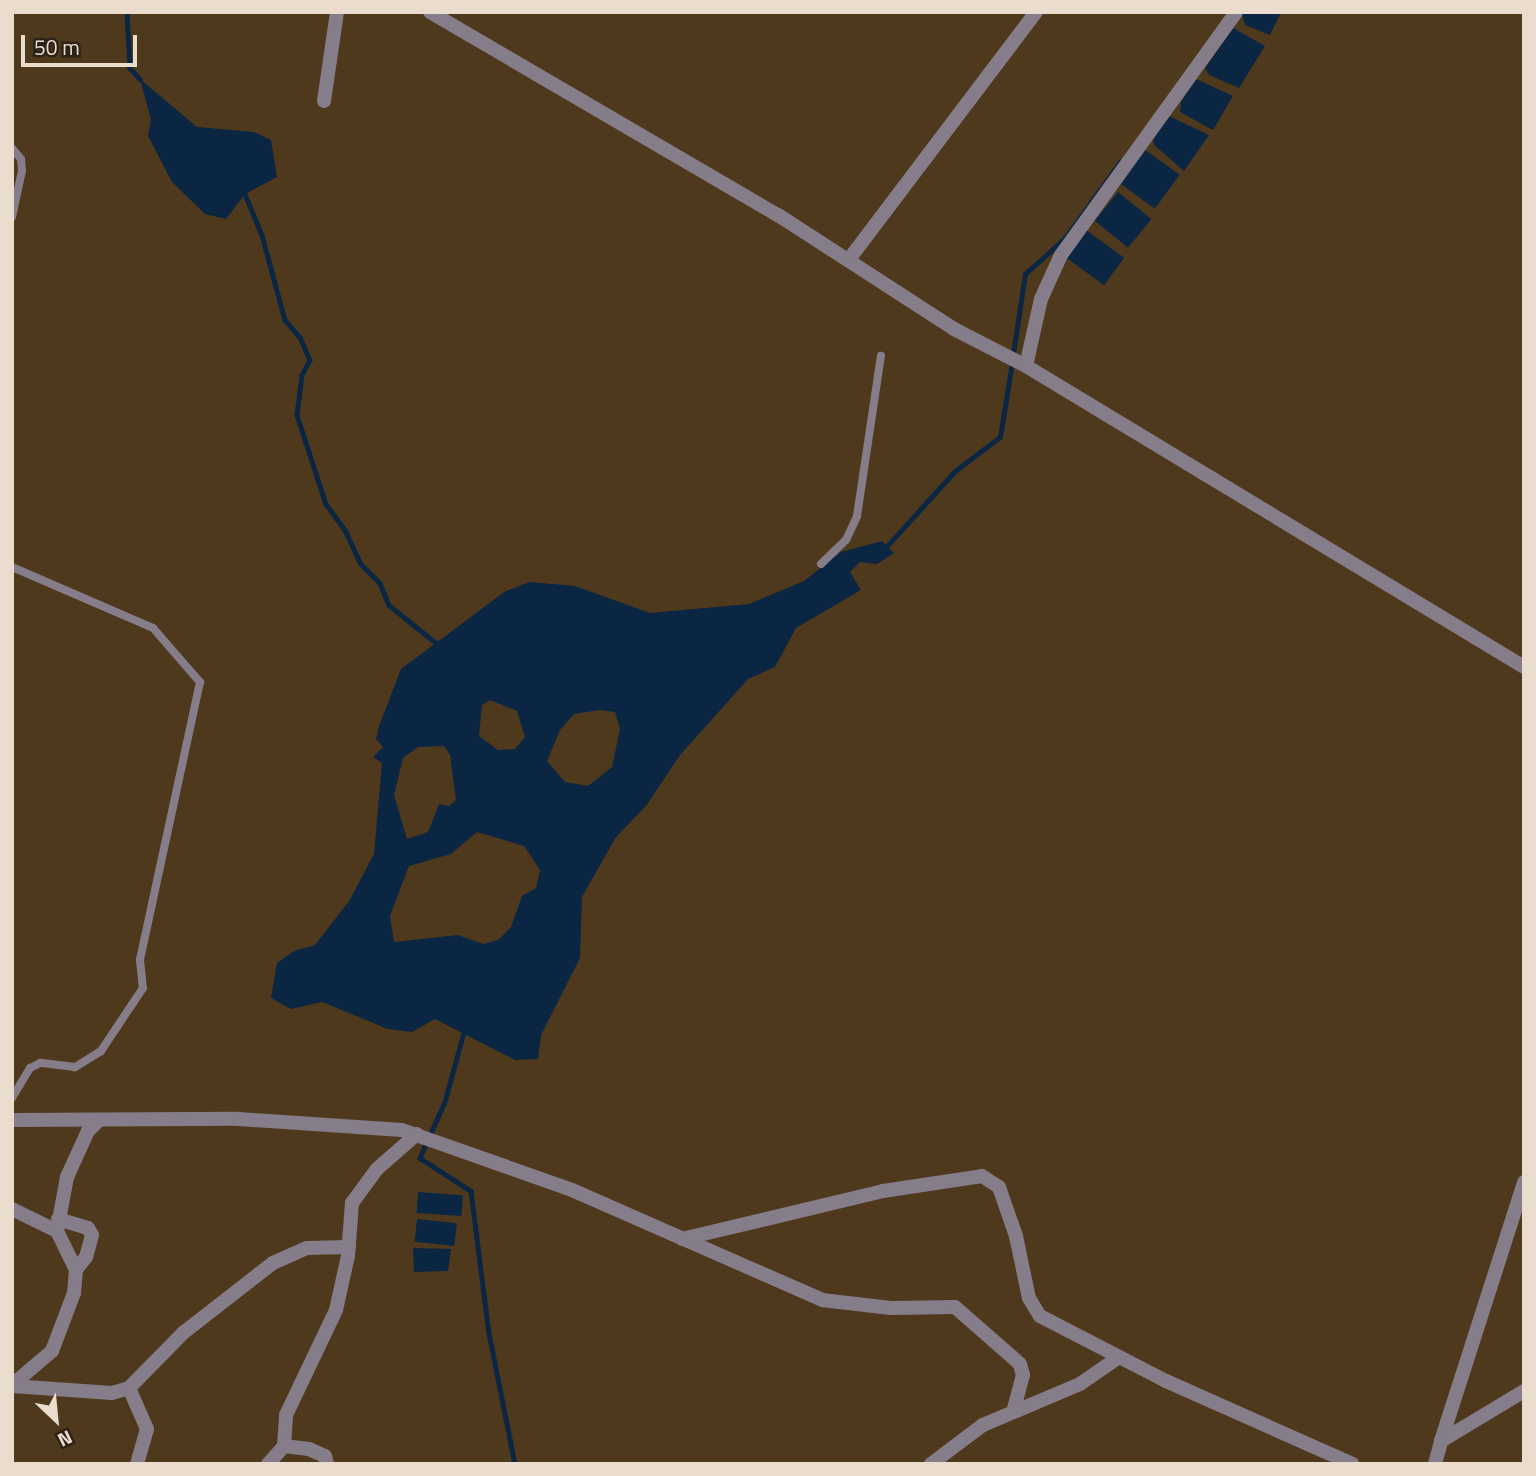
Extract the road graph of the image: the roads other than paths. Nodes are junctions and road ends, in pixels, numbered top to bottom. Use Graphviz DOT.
graph roads {
  1 [pos="337,12"];
  2 [pos="430,12"];
  3 [pos="1036,12"];
  4 [pos="1236,12"];
  5 [pos="324,101"];
  6 [pos="12,148"];
  7 [pos="12,217"];
  8 [pos="850,258"];
  9 [pos="881,356"];
  10 [pos="1026,366"];
  11 [pos="821,564"];
  12 [pos="12,567"];
  13 [pos="1524,667"];
  14 [pos="12,1098"];
  15 [pos="12,1120"];
  16 [pos="99,1120"];
  17 [pos="417,1134"];
  18 [pos="1524,1182"];
  19 [pos="12,1209"];
  20 [pos="57,1225"];
  21 [pos="682,1239"];
  22 [pos="349,1247"];
  23 [pos="76,1270"];
  24 [pos="1119,1357"];
  25 [pos="12,1386"];
  26 [pos="129,1388"];
  27 [pos="1524,1391"];
  28 [pos="1014,1408"];
  29 [pos="1441,1441"];
  30 [pos="284,1446"];
  31 [pos="139,1463"];
  32 [pos="268,1464"];
  33 [pos="327,1464"];
  34 [pos="930,1464"];
  35 [pos="1352,1464"];
  36 [pos="1435,1464"];
  1 -- 5 [label="street"];
  2 -- 8 [label="street"];
  3 -- 8 [label="street"];
  4 -- 10 [label="street"];
  6 -- 7 [label="lane"];
  8 -- 10 [label="street"];
  9 -- 11 [label="lane"];
  10 -- 13 [label="street"];
  12 -- 14 [label="lane"];
  15 -- 16 [label="street"];
  16 -- 17 [label="street"];
  16 -- 20 [label="street"];
  17 -- 21 [label="street"];
  17 -- 22 [label="street"];
  18 -- 29 [label="street"];
  19 -- 20 [label="street"];
  20 -- 23 [label="street"];
  20 -- 23 [label="street"];
  21 -- 24 [label="street"];
  21 -- 28 [label="street"];
  22 -- 26 [label="street"];
  22 -- 30 [label="street"];
  23 -- 25 [label="street"];
  24 -- 28 [label="street"];
  24 -- 35 [label="street"];
  25 -- 26 [label="street"];
  26 -- 31 [label="street"];
  27 -- 29 [label="street"];
  28 -- 34 [label="street"];
  29 -- 36 [label="street"];
  30 -- 32 [label="street"];
  30 -- 33 [label="street"];
}
